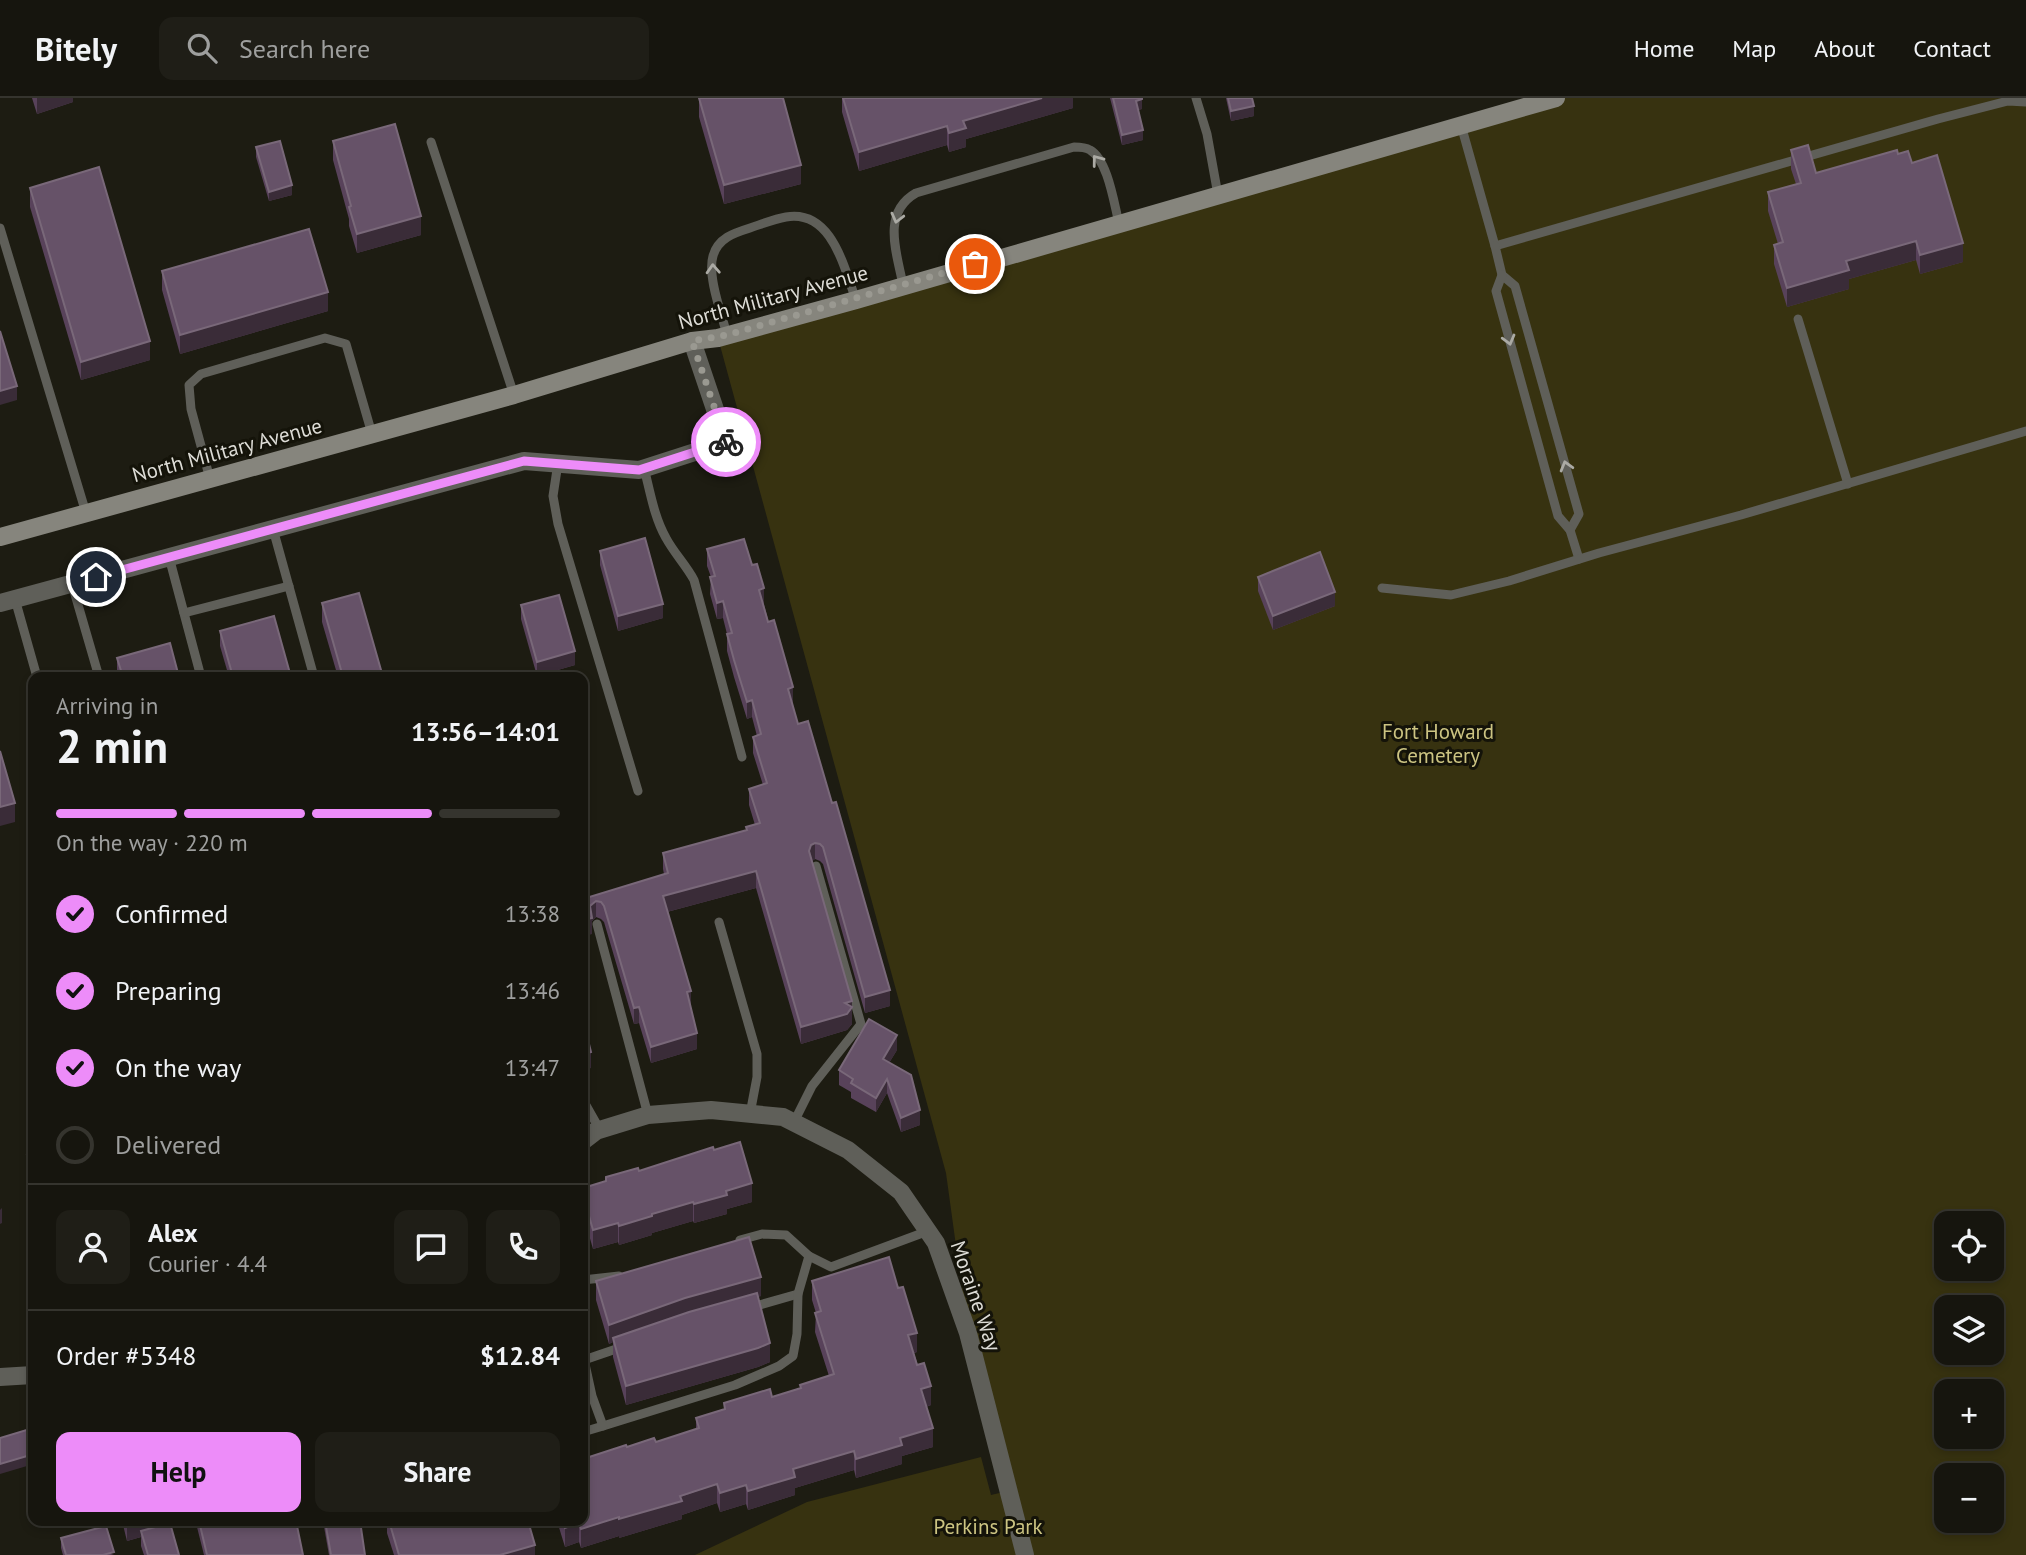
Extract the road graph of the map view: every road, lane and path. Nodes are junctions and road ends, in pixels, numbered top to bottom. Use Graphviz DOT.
graph roads {
  1 [pos="1196,98"];
  2 [pos="1556,98"];
  3 [pos="2026,102"];
  4 [pos="1461,125"];
  5 [pos="431,142"];
  6 [pos="1218,195"];
  7 [pos="1119,223"];
  8 [pos="0,228"];
  9 [pos="1495,246"];
  10 [pos="1502,275"];
  11 [pos="903,285"];
  12 [pos="856,300"];
  13 [pos="1798,318"];
  14 [pos="727,335"];
  15 [pos="692,341"];
  16 [pos="514,394"];
  17 [pos="2026,431"];
  18 [pos="372,434"];
  19 [pos="558,463"];
  20 [pos="644,468"];
  21 [pos="210,479"];
  22 [pos="1848,484"];
  23 [pos="86,513"];
  24 [pos="273,529"];
  25 [pos="1570,530"];
  26 [pos="0,537"];
  27 [pos="169,557"];
  28 [pos="1579,559"];
  29 [pos="72,584"];
  30 [pos="289,586"];
  31 [pos="1382,588"];
  32 [pos="7,601"];
  33 [pos="184,613"];
  34 [pos="35,672"];
  35 [pos="98,672"];
  36 [pos="200,672"];
  37 [pos="313,672"];
  38 [pos="742,757"];
  39 [pos="638,791"];
  40 [pos="816,866"];
  41 [pos="719,922"];
  42 [pos="597,925"];
  43 [pos="588,1109"];
  44 [pos="750,1114"];
  45 [pos="648,1115"];
  46 [pos="794,1122"];
  47 [pos="600,1130"];
  48 [pos="588,1138"];
  49 [pos="928,1231"];
  50 [pos="724,1245"];
  51 [pos="809,1256"];
  52 [pos="625,1274"];
  53 [pos="588,1280"];
  54 [pos="798,1294"];
  55 [pos="736,1311"];
  56 [pos="636,1342"];
  57 [pos="588,1356"];
  58 [pos="28,1375"];
  59 [pos="0,1377"];
  60 [pos="588,1379"];
  61 [pos="603,1426"];
  62 [pos="588,1430"];
  63 [pos="1026,1555"];
  1 -- 6 [label="lane"];
  2 -- 4 [label="main road, North Military Avenue"];
  3 -- 9 [label="lane"];
  4 -- 6 [label="main road, North Military Avenue"];
  4 -- 9 [label="lane"];
  5 -- 16 [label="lane"];
  6 -- 7 [label="main road, North Military Avenue"];
  7 -- 11 [label="main road, North Military Avenue"];
  7 -- 11 [label="lane, one-way"];
  8 -- 23 [label="lane"];
  9 -- 10 [label="lane"];
  10 -- 25 [label="lane, one-way"];
  25 -- 10 [label="lane, one-way"];
  11 -- 12 [label="main road, North Military Avenue"];
  12 -- 14 [label="main road, North Military Avenue"];
  14 -- 12 [label="lane, one-way"];
  13 -- 22 [label="lane"];
  14 -- 15 [label="main road, North Military Avenue"];
  15 -- 16 [label="main road, North Military Avenue"];
  15 -- 20 [label="street"];
  16 -- 18 [label="main road, North Military Avenue"];
  17 -- 22 [label="lane"];
  18 -- 21 [label="main road, North Military Avenue"];
  18 -- 21 [label="lane"];
  19 -- 20 [label="street"];
  19 -- 24 [label="street"];
  19 -- 39 [label="lane"];
  20 -- 38 [label="lane"];
  21 -- 23 [label="main road, North Military Avenue"];
  22 -- 28 [label="lane"];
  23 -- 26 [label="main road, North Military Avenue"];
  24 -- 27 [label="street"];
  24 -- 30 [label="lane"];
  25 -- 28 [label="lane"];
  27 -- 29 [label="street"];
  27 -- 33 [label="lane"];
  28 -- 31 [label="lane"];
  29 -- 32 [label="street"];
  29 -- 35 [label="lane"];
  30 -- 33 [label="lane"];
  30 -- 37 [label="lane"];
  32 -- 34 [label="lane"];
  33 -- 36 [label="lane"];
  40 -- 46 [label="lane"];
  41 -- 44 [label="lane"];
  42 -- 45 [label="lane"];
  43 -- 47 [label="lane"];
  44 -- 45 [label="street, Moraine Way"];
  44 -- 46 [label="street, Moraine Way"];
  45 -- 47 [label="street, Moraine Way"];
  46 -- 49 [label="street, Moraine Way"];
  47 -- 48 [label="street, Moraine Way"];
  49 -- 51 [label="lane"];
  49 -- 63 [label="street, Moraine Way"];
  50 -- 51 [label="lane"];
  51 -- 54 [label="lane"];
  52 -- 53 [label="lane"];
  54 -- 55 [label="lane"];
  54 -- 61 [label="lane"];
  56 -- 57 [label="lane"];
  58 -- 59 [label="street"];
  60 -- 61 [label="lane"];
  61 -- 62 [label="lane"];
}
